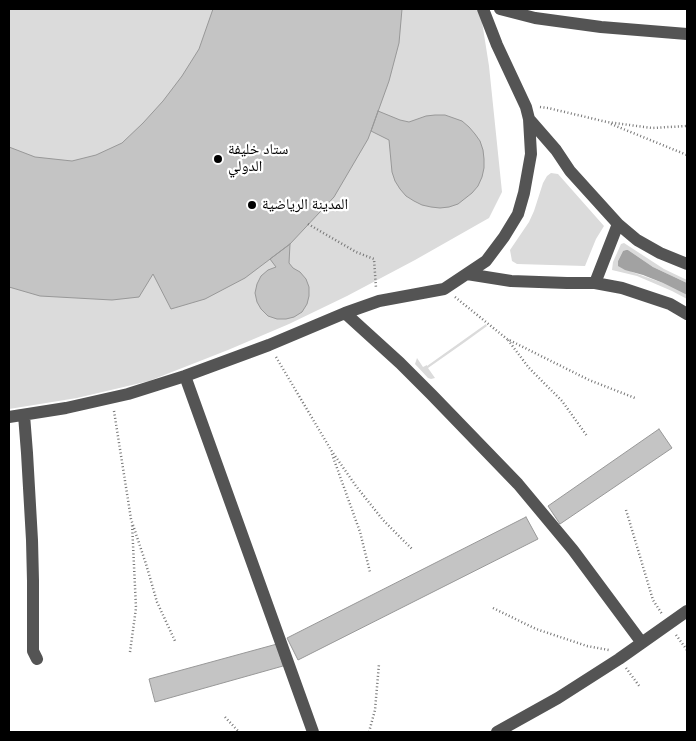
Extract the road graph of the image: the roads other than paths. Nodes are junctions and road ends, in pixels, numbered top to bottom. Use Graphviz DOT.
graph roads {
  1 [pos="483,9"];
  2 [pos="500,9"];
  3 [pos="687,34"];
  4 [pos="528,113"];
  5 [pos="618,224"];
  6 [pos="687,264"];
  7 [pos="467,274"];
  8 [pos="594,283"];
  9 [pos="345,313"];
  10 [pos="687,314"];
  11 [pos="185,376"];
  12 [pos="24,415"];
  13 [pos="9,417"];
  14 [pos="687,610"];
  15 [pos="642,643"];
  16 [pos="37,659"];
  17 [pos="313,732"];
  18 [pos="498,732"];
  1 -- 4 [label="lane"];
  2 -- 3 [label="lane"];
  4 -- 5 [label="lane"];
  4 -- 7 [label="lane"];
  5 -- 6 [label="lane"];
  5 -- 8 [label="lane"];
  7 -- 8 [label="lane"];
  7 -- 9 [label="lane"];
  8 -- 10 [label="lane"];
  9 -- 11 [label="lane"];
  9 -- 15 [label="lane"];
  11 -- 12 [label="lane"];
  11 -- 17 [label="lane"];
  12 -- 13 [label="lane"];
  12 -- 16 [label="lane"];
  14 -- 15 [label="lane"];
  15 -- 18 [label="lane"];
}
